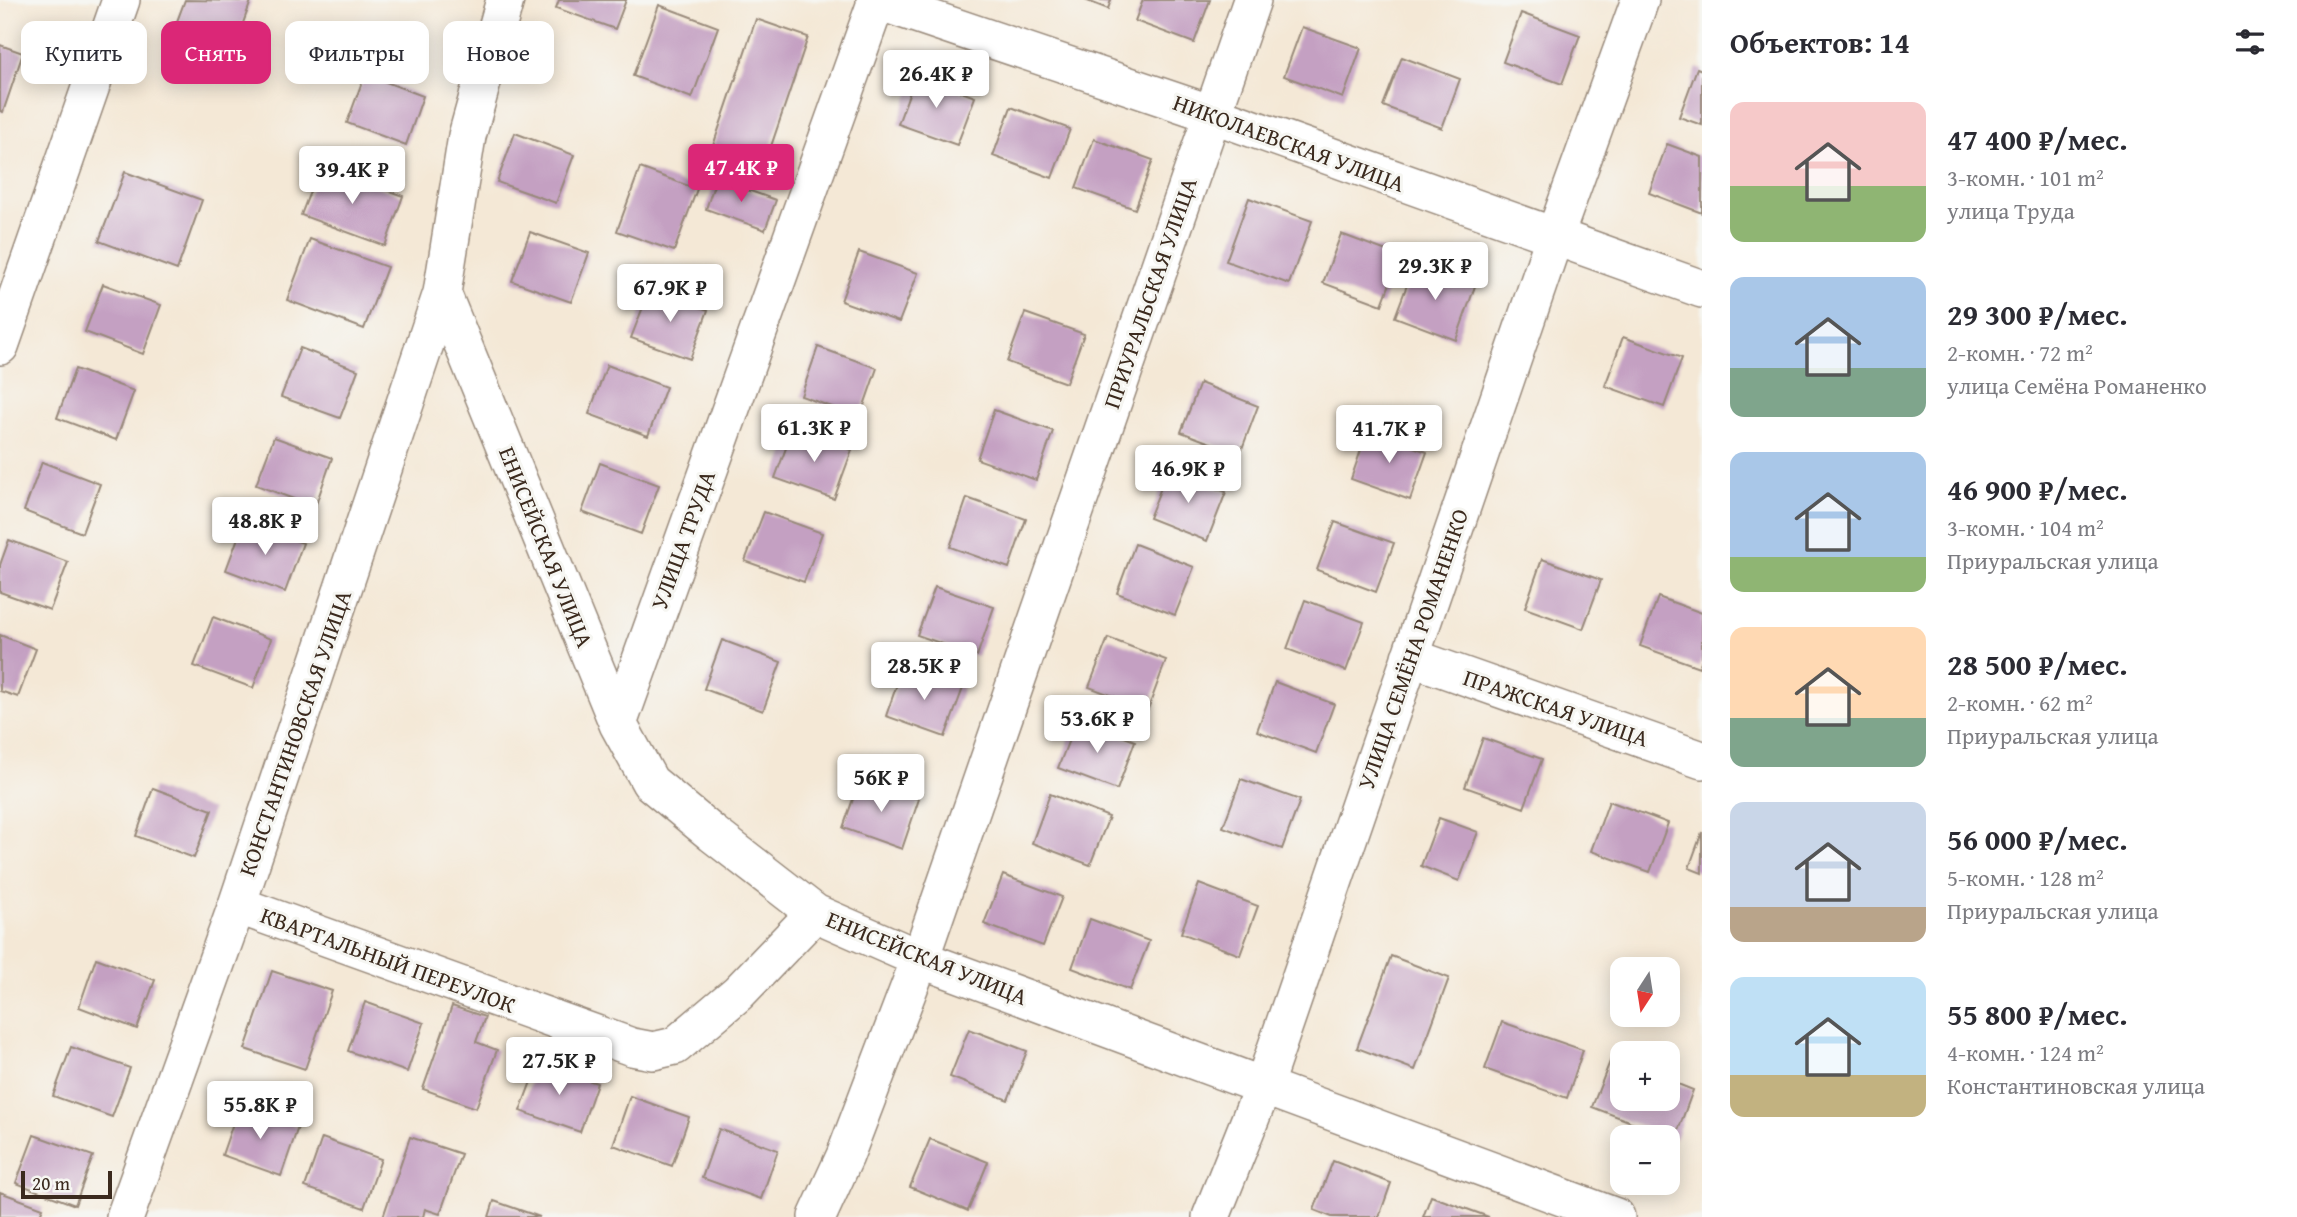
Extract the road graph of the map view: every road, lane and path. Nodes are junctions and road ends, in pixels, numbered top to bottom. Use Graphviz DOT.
graph roads {
  1 [pos="121,0"];
  2 [pos="505,0"];
  3 [pos="876,0"];
  4 [pos="1252,0"];
  5 [pos="1640,0"];
  6 [pos="1212,114"];
  7 [pos="1554,238"];
  8 [pos="1702,289"];
  9 [pos="442,293"];
  10 [pos="0,346"];
  11 [pos="1410,657"];
  12 [pos="618,724"];
  13 [pos="1702,760"];
  14 [pos="237,905"];
  15 [pos="815,913"];
  16 [pos="920,960"];
  17 [pos="1263,1087"];
  18 [pos="129,1216"];
  19 [pos="817,1217"];
  20 [pos="1211,1217"];
  21 [pos="1616,1217"];
  1 -- 10 [label="street"];
  2 -- 9 [label="street, КОНСТАНТИНОВСКАЯ УЛИЦА"];
  3 -- 6 [label="street, НИКОЛАЕВСКАЯ УЛИЦА"];
  3 -- 12 [label="street, УЛИЦА ТРУДА"];
  4 -- 6 [label="street, ПРИУРАЛЬСКАЯ УЛИЦА"];
  5 -- 7 [label="street, УЛИЦА СЕМЁНА РОМАНЕНКО"];
  6 -- 7 [label="street, НИКОЛАЕВСКАЯ УЛИЦА"];
  6 -- 16 [label="street, ПРИУРАЛЬСКАЯ УЛИЦА"];
  7 -- 8 [label="street, НИКОЛАЕВСКАЯ УЛИЦА"];
  7 -- 11 [label="street, УЛИЦА СЕМЁНА РОМАНЕНКО"];
  9 -- 12 [label="street, ЕНИСЕЙСКАЯ УЛИЦА"];
  9 -- 14 [label="street, КОНСТАНТИНОВСКАЯ УЛИЦА"];
  11 -- 13 [label="street, ПРАЖСКАЯ УЛИЦА"];
  11 -- 17 [label="street, УЛИЦА СЕМЁНА РОМАНЕНКО"];
  12 -- 15 [label="street, ЕНИСЕЙСКАЯ УЛИЦА"];
  14 -- 15 [label="street, КВАРТАЛЬНЫЙ ПЕРЕУЛОК"];
  14 -- 18 [label="street, КОНСТАНТИНОВСКАЯ УЛИЦА"];
  15 -- 16 [label="street, ЕНИСЕЙСКАЯ УЛИЦА"];
  16 -- 17 [label="street, ЕНИСЕЙСКАЯ УЛИЦА"];
  16 -- 19 [label="street, ПРИУРАЛЬСКАЯ УЛИЦА"];
  17 -- 20 [label="street, УЛИЦА СЕМЁНА РОМАНЕНКО"];
  17 -- 21 [label="street, ЕНИСЕЙСКАЯ УЛИЦА"];
}
